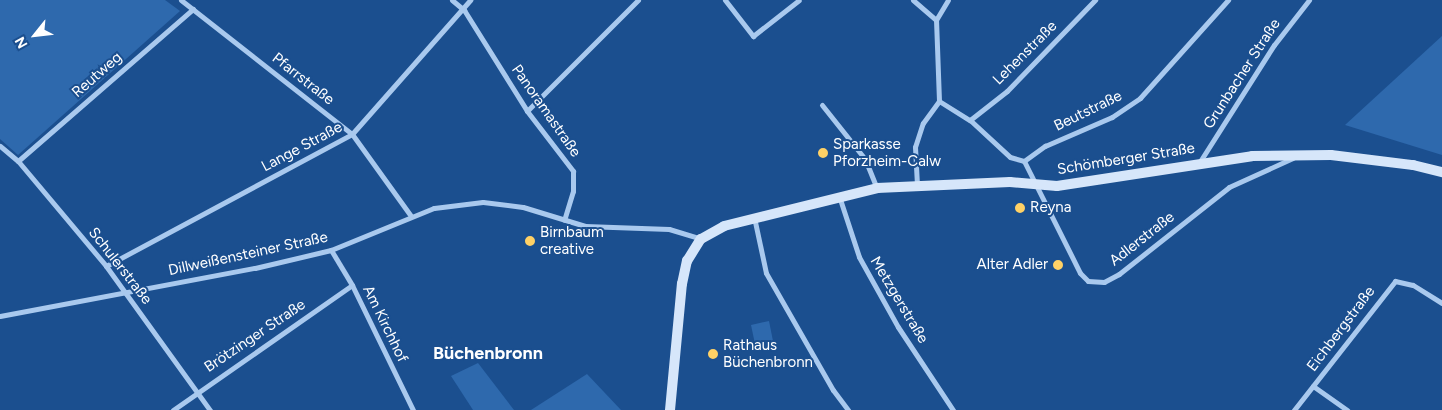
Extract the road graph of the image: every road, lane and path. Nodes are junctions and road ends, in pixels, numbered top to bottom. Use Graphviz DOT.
graph roads {
  1 [pos="181,0"];
  2 [pos="452,0"];
  3 [pos="470,0"];
  4 [pos="638,0"];
  5 [pos="725,0"];
  6 [pos="800,0"];
  7 [pos="913,0"];
  8 [pos="948,0"];
  9 [pos="1095,0"];
  10 [pos="1228,0"];
  11 [pos="1309,0"];
  12 [pos="193,9"];
  13 [pos="464,10"];
  14 [pos="936,20"];
  15 [pos="939,100"];
  16 [pos="822,105"];
  17 [pos="527,111"];
  18 [pos="970,120"];
  19 [pos="352,134"];
  20 [pos="0,146"];
  21 [pos="1302,154"];
  22 [pos="18,161"];
  23 [pos="1024,161"];
  24 [pos="1198,163"];
  25 [pos="1442,172"];
  26 [pos="917,185"];
  27 [pos="1037,185"];
  28 [pos="877,188"];
  29 [pos="838,195"];
  30 [pos="411,216"];
  31 [pos="754,217"];
  32 [pos="564,220"];
  33 [pos="701,239"];
  34 [pos="331,250"];
  35 [pos="106,266"];
  36 [pos="352,285"];
  37 [pos="126,292"];
  38 [pos="1442,303"];
  39 [pos="0,316"];
  40 [pos="1313,386"];
  41 [pos="197,391"];
  42 [pos="172,410"];
  43 [pos="210,410"];
  44 [pos="413,410"];
  45 [pos="670,410"];
  46 [pos="848,410"];
  47 [pos="953,410"];
  48 [pos="1294,410"];
  49 [pos="1347,410"];
  1 -- 12 [label="street, Pfarrstraße"];
  2 -- 13 [label="street, Panoramastraße"];
  3 -- 13 [label="street, Lange Straße"];
  4 -- 17 [label="street"];
  5 -- 6 [label="street"];
  7 -- 14 [label="street"];
  8 -- 14 [label="street"];
  9 -- 18 [label="street, Lehenstraße"];
  10 -- 23 [label="street, Beutstraße"];
  11 -- 24 [label="street, Grunbacher Straße"];
  12 -- 19 [label="street, Pfarrstraße"];
  12 -- 22 [label="street, Reutweg"];
  13 -- 17 [label="street, Panoramastraße"];
  13 -- 19 [label="street, Lange Straße"];
  14 -- 15 [label="street"];
  15 -- 18 [label="street"];
  15 -- 26 [label="street"];
  16 -- 28 [label="street"];
  17 -- 32 [label="street, Panoramastraße"];
  18 -- 23 [label="street"];
  19 -- 30 [label="street, Pfarrstraße"];
  19 -- 35 [label="street, Lange Straße"];
  20 -- 22 [label="street, Schulerstraße"];
  21 -- 24 [label="main road, Schömberger Straße"];
  21 -- 25 [label="main road, Schömberger Straße"];
  21 -- 27 [label="street, Adlerstraße"];
  22 -- 35 [label="street, Schulerstraße"];
  23 -- 27 [label="street, Adlerstraße"];
  24 -- 27 [label="main road, Schömberger Straße"];
  26 -- 27 [label="main road, Schömberger Straße"];
  26 -- 28 [label="main road, Schömberger Straße"];
  28 -- 29 [label="main road, Schömberger Straße"];
  29 -- 31 [label="main road, Schömberger Straße"];
  29 -- 47 [label="street, Metzgerstraße"];
  30 -- 32 [label="street, Dillweißensteiner Straße"];
  30 -- 34 [label="street, Dillweißensteiner Straße"];
  31 -- 33 [label="main road, Schömberger Straße"];
  31 -- 46 [label="street"];
  32 -- 33 [label="street, Dillweißensteiner Straße"];
  33 -- 45 [label="main road"];
  34 -- 36 [label="street, Am Kirchhof"];
  34 -- 37 [label="street, Dillweißensteiner Straße"];
  35 -- 37 [label="street, Schulerstraße"];
  36 -- 41 [label="street, Brötzinger Straße"];
  36 -- 44 [label="street, Am Kirchhof"];
  37 -- 39 [label="street, Dillweißensteiner Straße"];
  37 -- 41 [label="street, Schulerstraße"];
  38 -- 40 [label="street, Eichbergstraße"];
  40 -- 48 [label="street, Eichbergstraße"];
  40 -- 49 [label="street"];
  41 -- 42 [label="street, Brötzinger Straße"];
  41 -- 43 [label="street, Schulerstraße"];
}
